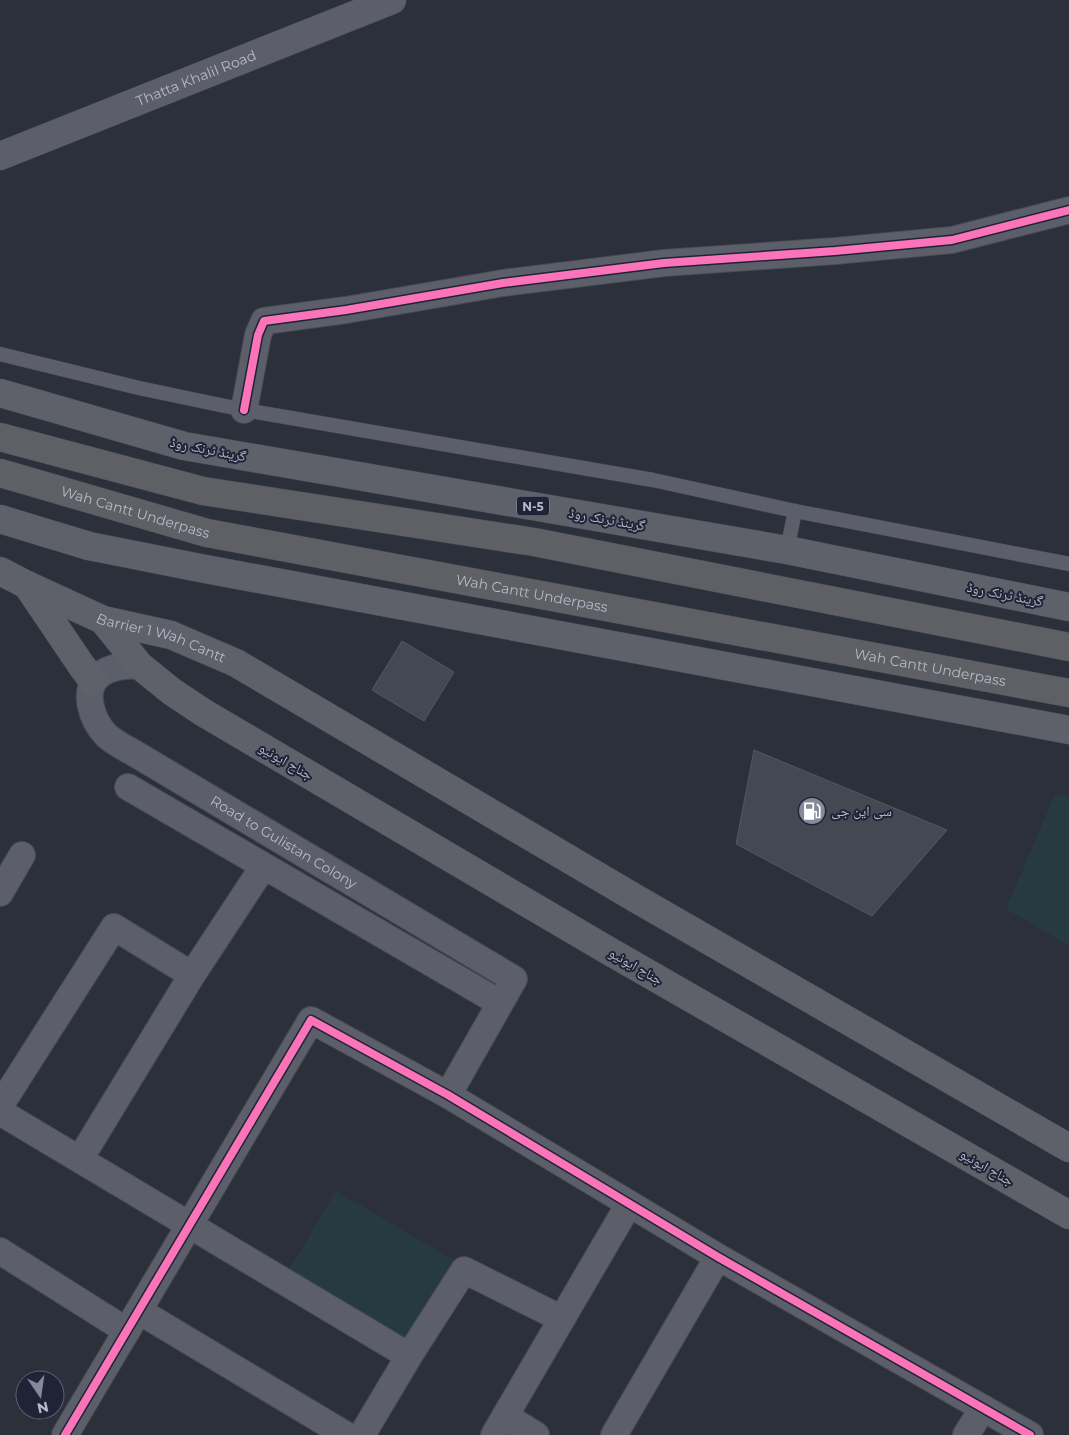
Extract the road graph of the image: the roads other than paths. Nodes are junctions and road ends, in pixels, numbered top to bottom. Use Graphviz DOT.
graph roads {
  1 [pos="392,0"];
  2 [pos="0,156"];
  3 [pos="1069,210"];
  4 [pos="0,354"];
  5 [pos="0,393"];
  6 [pos="244,410"];
  7 [pos="0,437"];
  8 [pos="0,473"];
  9 [pos="795,511"];
  10 [pos="0,519"];
  11 [pos="788,550"];
  12 [pos="1069,564"];
  13 [pos="0,571"];
  14 [pos="27,585"];
  15 [pos="1069,606"];
  16 [pos="103,620"];
  17 [pos="1069,648"];
  18 [pos="138,665"];
  19 [pos="93,681"];
  20 [pos="1069,693"];
  21 [pos="204,713"];
  22 [pos="1069,730"];
  23 [pos="128,787"];
  24 [pos="22,855"];
  25 [pos="263,867"];
  26 [pos="0,893"];
  27 [pos="192,975"];
  28 [pos="500,1004"];
  29 [pos="448,1095"];
  30 [pos="0,1106"];
  31 [pos="0,1112"];
  32 [pos="1069,1148"];
  33 [pos="80,1159"];
  34 [pos="629,1204"];
  35 [pos="1069,1215"];
  36 [pos="189,1226"];
  37 [pos="0,1251"];
  38 [pos="718,1257"];
  39 [pos="562,1319"];
  40 [pos="133,1321"];
  41 [pos="410,1356"];
  42 [pos="983,1408"];
  43 [pos="499,1426"];
  44 [pos="65,1435"];
  45 [pos="346,1435"];
  46 [pos="362,1435"];
  47 [pos="536,1435"];
  48 [pos="614,1435"];
  49 [pos="966,1435"];
  50 [pos="1030,1435"];
  1 -- 2 [label="street, Thatta Khalil Road"];
  3 -- 6 [label="street"];
  4 -- 6 [label="lane"];
  5 -- 11 [label="main road, گرینڈ ٹرنک روڈ / N-5"];
  6 -- 9 [label="lane"];
  7 -- 17 [label="highway"];
  8 -- 20 [label="highway, Wah Cantt Underpass"];
  9 -- 11 [label="lane"];
  9 -- 12 [label="lane"];
  10 -- 22 [label="main road"];
  11 -- 15 [label="main road, گرینڈ ٹرنک روڈ / N-5"];
  13 -- 14 [label="main road"];
  14 -- 16 [label="main road"];
  14 -- 19 [label="main road"];
  16 -- 18 [label="main road, Barrier 1 Wah Cantt"];
  16 -- 32 [label="main road, Barrier 1 Wah Cantt"];
  18 -- 19 [label="street"];
  18 -- 21 [label="main road, Barrier 1 Wah Cantt"];
  19 -- 28 [label="street, Road to Gulistan Colony"];
  21 -- 35 [label="main road, جناح ایونیو"];
  23 -- 25 [label="street"];
  24 -- 26 [label="street"];
  25 -- 27 [label="street"];
  25 -- 28 [label="street"];
  27 -- 30 [label="street"];
  27 -- 33 [label="street"];
  28 -- 29 [label="street"];
  29 -- 34 [label="street"];
  29 -- 36 [label="street"];
  31 -- 33 [label="street"];
  33 -- 36 [label="street"];
  34 -- 38 [label="street"];
  34 -- 39 [label="street"];
  36 -- 40 [label="street"];
  36 -- 41 [label="street"];
  37 -- 40 [label="street"];
  38 -- 42 [label="street"];
  38 -- 48 [label="street"];
  39 -- 41 [label="street"];
  39 -- 43 [label="street"];
  40 -- 44 [label="street"];
  40 -- 45 [label="street"];
  41 -- 46 [label="street"];
  42 -- 49 [label="street"];
  42 -- 50 [label="street"];
  43 -- 47 [label="street"];
}
